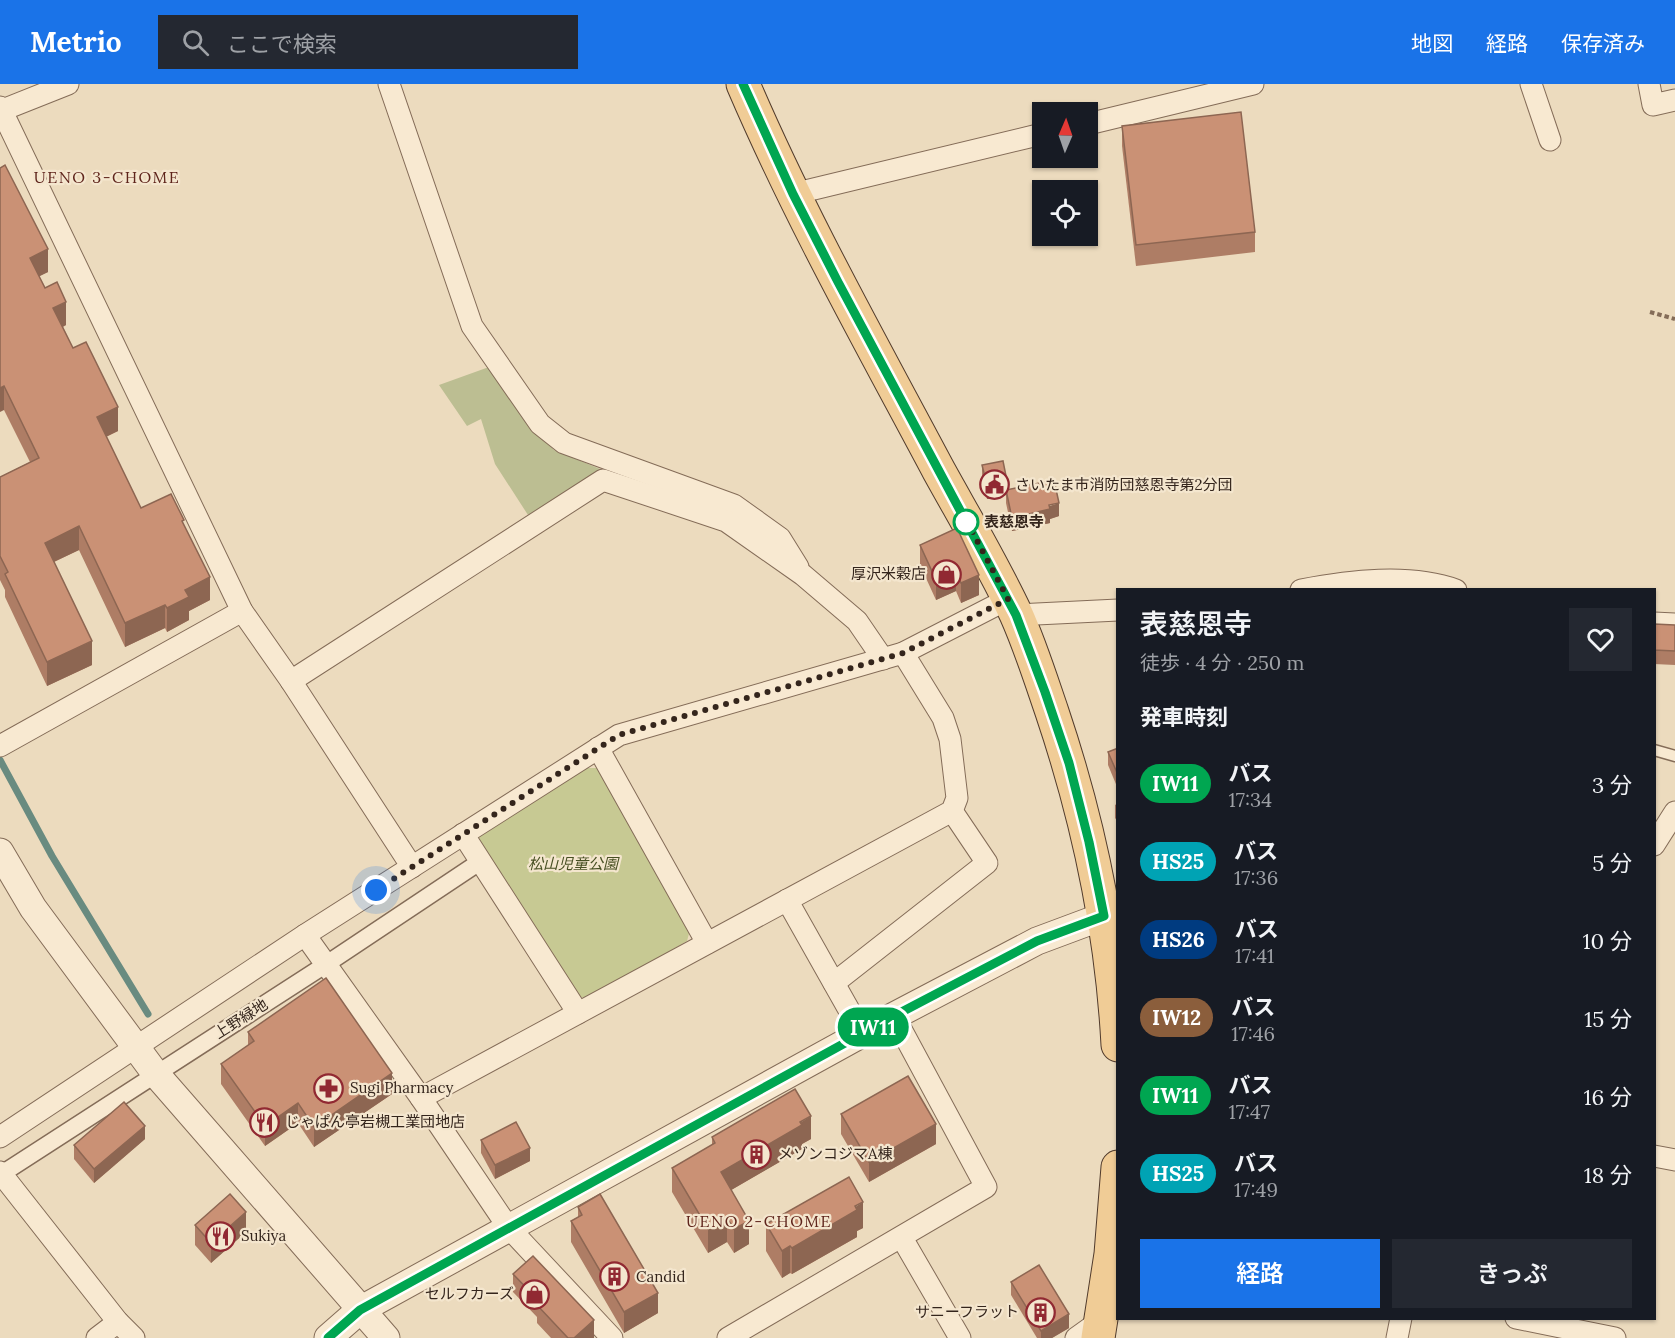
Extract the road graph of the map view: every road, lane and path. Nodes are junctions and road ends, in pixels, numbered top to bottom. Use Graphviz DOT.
graph roads {
  1 [pos="68,84"];
  2 [pos="389,84"];
  3 [pos="743,84"];
  4 [pos="1531,84"];
  5 [pos="1649,84"];
  6 [pos="1247,85"];
  7 [pos="1675,100"];
  8 [pos="0,109"];
  9 [pos="1098,122"];
  10 [pos="1032,136"];
  11 [pos="1550,140"];
  12 [pos="793,194"];
  13 [pos="1650,312"];
  14 [pos="1675,319"];
  15 [pos="803,575"];
  16 [pos="1318,588"];
  17 [pos="1447,588"];
  18 [pos="1012,607"];
  19 [pos="1116,610"];
  20 [pos="242,611"];
  21 [pos="1656,623"];
  22 [pos="1675,624"];
  23 [pos="903,653"];
  24 [pos="883,659"];
  25 [pos="291,681"];
  26 [pos="0,746"];
  27 [pos="598,748"];
  28 [pos="1656,751"];
  29 [pos="1675,756"];
  30 [pos="952,811"];
  31 [pos="1675,812"];
  32 [pos="463,834"];
  33 [pos="1656,842"];
  34 [pos="0,852"];
  35 [pos="481,861"];
  36 [pos="412,867"];
  37 [pos="787,900"];
  38 [pos="1104,916"];
  39 [pos="305,935"];
  40 [pos="707,943"];
  41 [pos="325,965"];
  42 [pos="834,983"];
  43 [pos="578,1013"];
  44 [pos="894,1016"];
  45 [pos="1116,1022"];
  46 [pos="862,1033"];
  47 [pos="135,1047"];
  48 [pos="155,1073"];
  49 [pos="421,1098"];
  50 [pos="0,1137"];
  51 [pos="1656,1156"];
  52 [pos="1675,1160"];
  53 [pos="0,1173"];
  54 [pos="1116,1192"];
  55 [pos="508,1227"];
  56 [pos="902,1238"];
  57 [pos="360,1310"];
  58 [pos="1401,1320"];
  59 [pos="1526,1320"];
  60 [pos="118,1322"];
  61 [pos="1106,1322"];
  62 [pos="97,1338"];
  63 [pos="134,1338"];
  64 [pos="328,1338"];
  65 [pos="386,1338"];
  66 [pos="612,1338"];
  67 [pos="729,1338"];
  68 [pos="960,1338"];
  69 [pos="1076,1338"];
  70 [pos="1397,1338"];
  71 [pos="1615,1338"];
  1 -- 8 [label="street"];
  2 -- 15 [label="street"];
  3 -- 12 [label="main road"];
  4 -- 11 [label="street"];
  5 -- 7 [label="street"];
  6 -- 9 [label="street"];
  8 -- 20 [label="street"];
  10 -- 12 [label="street"];
  12 -- 18 [label="main road"];
  13 -- 14 [label="path"];
  15 -- 24 [label="street"];
  15 -- 25 [label="street"];
  16 -- 17 [label="street"];
  18 -- 19 [label="street"];
  18 -- 23 [label="street"];
  18 -- 38 [label="main road"];
  20 -- 25 [label="street"];
  20 -- 26 [label="street"];
  21 -- 22 [label="street"];
  23 -- 24 [label="street"];
  23 -- 30 [label="street"];
  24 -- 27 [label="street"];
  25 -- 36 [label="street"];
  27 -- 32 [label="street"];
  27 -- 40 [label="street"];
  28 -- 29 [label="lane"];
  30 -- 37 [label="street"];
  30 -- 42 [label="street"];
  31 -- 33 [label="street"];
  32 -- 35 [label="street"];
  32 -- 36 [label="street"];
  34 -- 47 [label="street"];
  35 -- 41 [label="street, 上野緑地"];
  35 -- 43 [label="street"];
  36 -- 39 [label="street"];
  37 -- 40 [label="street"];
  37 -- 42 [label="street"];
  38 -- 44 [label="street"];
  38 -- 45 [label="main road"];
  39 -- 41 [label="street"];
  39 -- 47 [label="street"];
  40 -- 43 [label="street"];
  41 -- 48 [label="street, 上野緑地"];
  41 -- 49 [label="street"];
  42 -- 46 [label="street"];
  43 -- 49 [label="street"];
  44 -- 46 [label="street"];
  44 -- 56 [label="street"];
  46 -- 55 [label="street"];
  47 -- 48 [label="street"];
  47 -- 50 [label="street"];
  48 -- 53 [label="street, 上野緑地"];
  48 -- 57 [label="street"];
  49 -- 55 [label="street"];
  51 -- 52 [label="street"];
  53 -- 60 [label="street"];
  54 -- 61 [label="main road"];
  55 -- 57 [label="street"];
  55 -- 66 [label="street"];
  56 -- 67 [label="street"];
  56 -- 68 [label="street"];
  57 -- 64 [label="street"];
  57 -- 65 [label="street"];
  58 -- 70 [label="street"];
  59 -- 71 [label="street"];
  60 -- 62 [label="street"];
  60 -- 63 [label="street"];
  61 -- 69 [label="street"];
}
